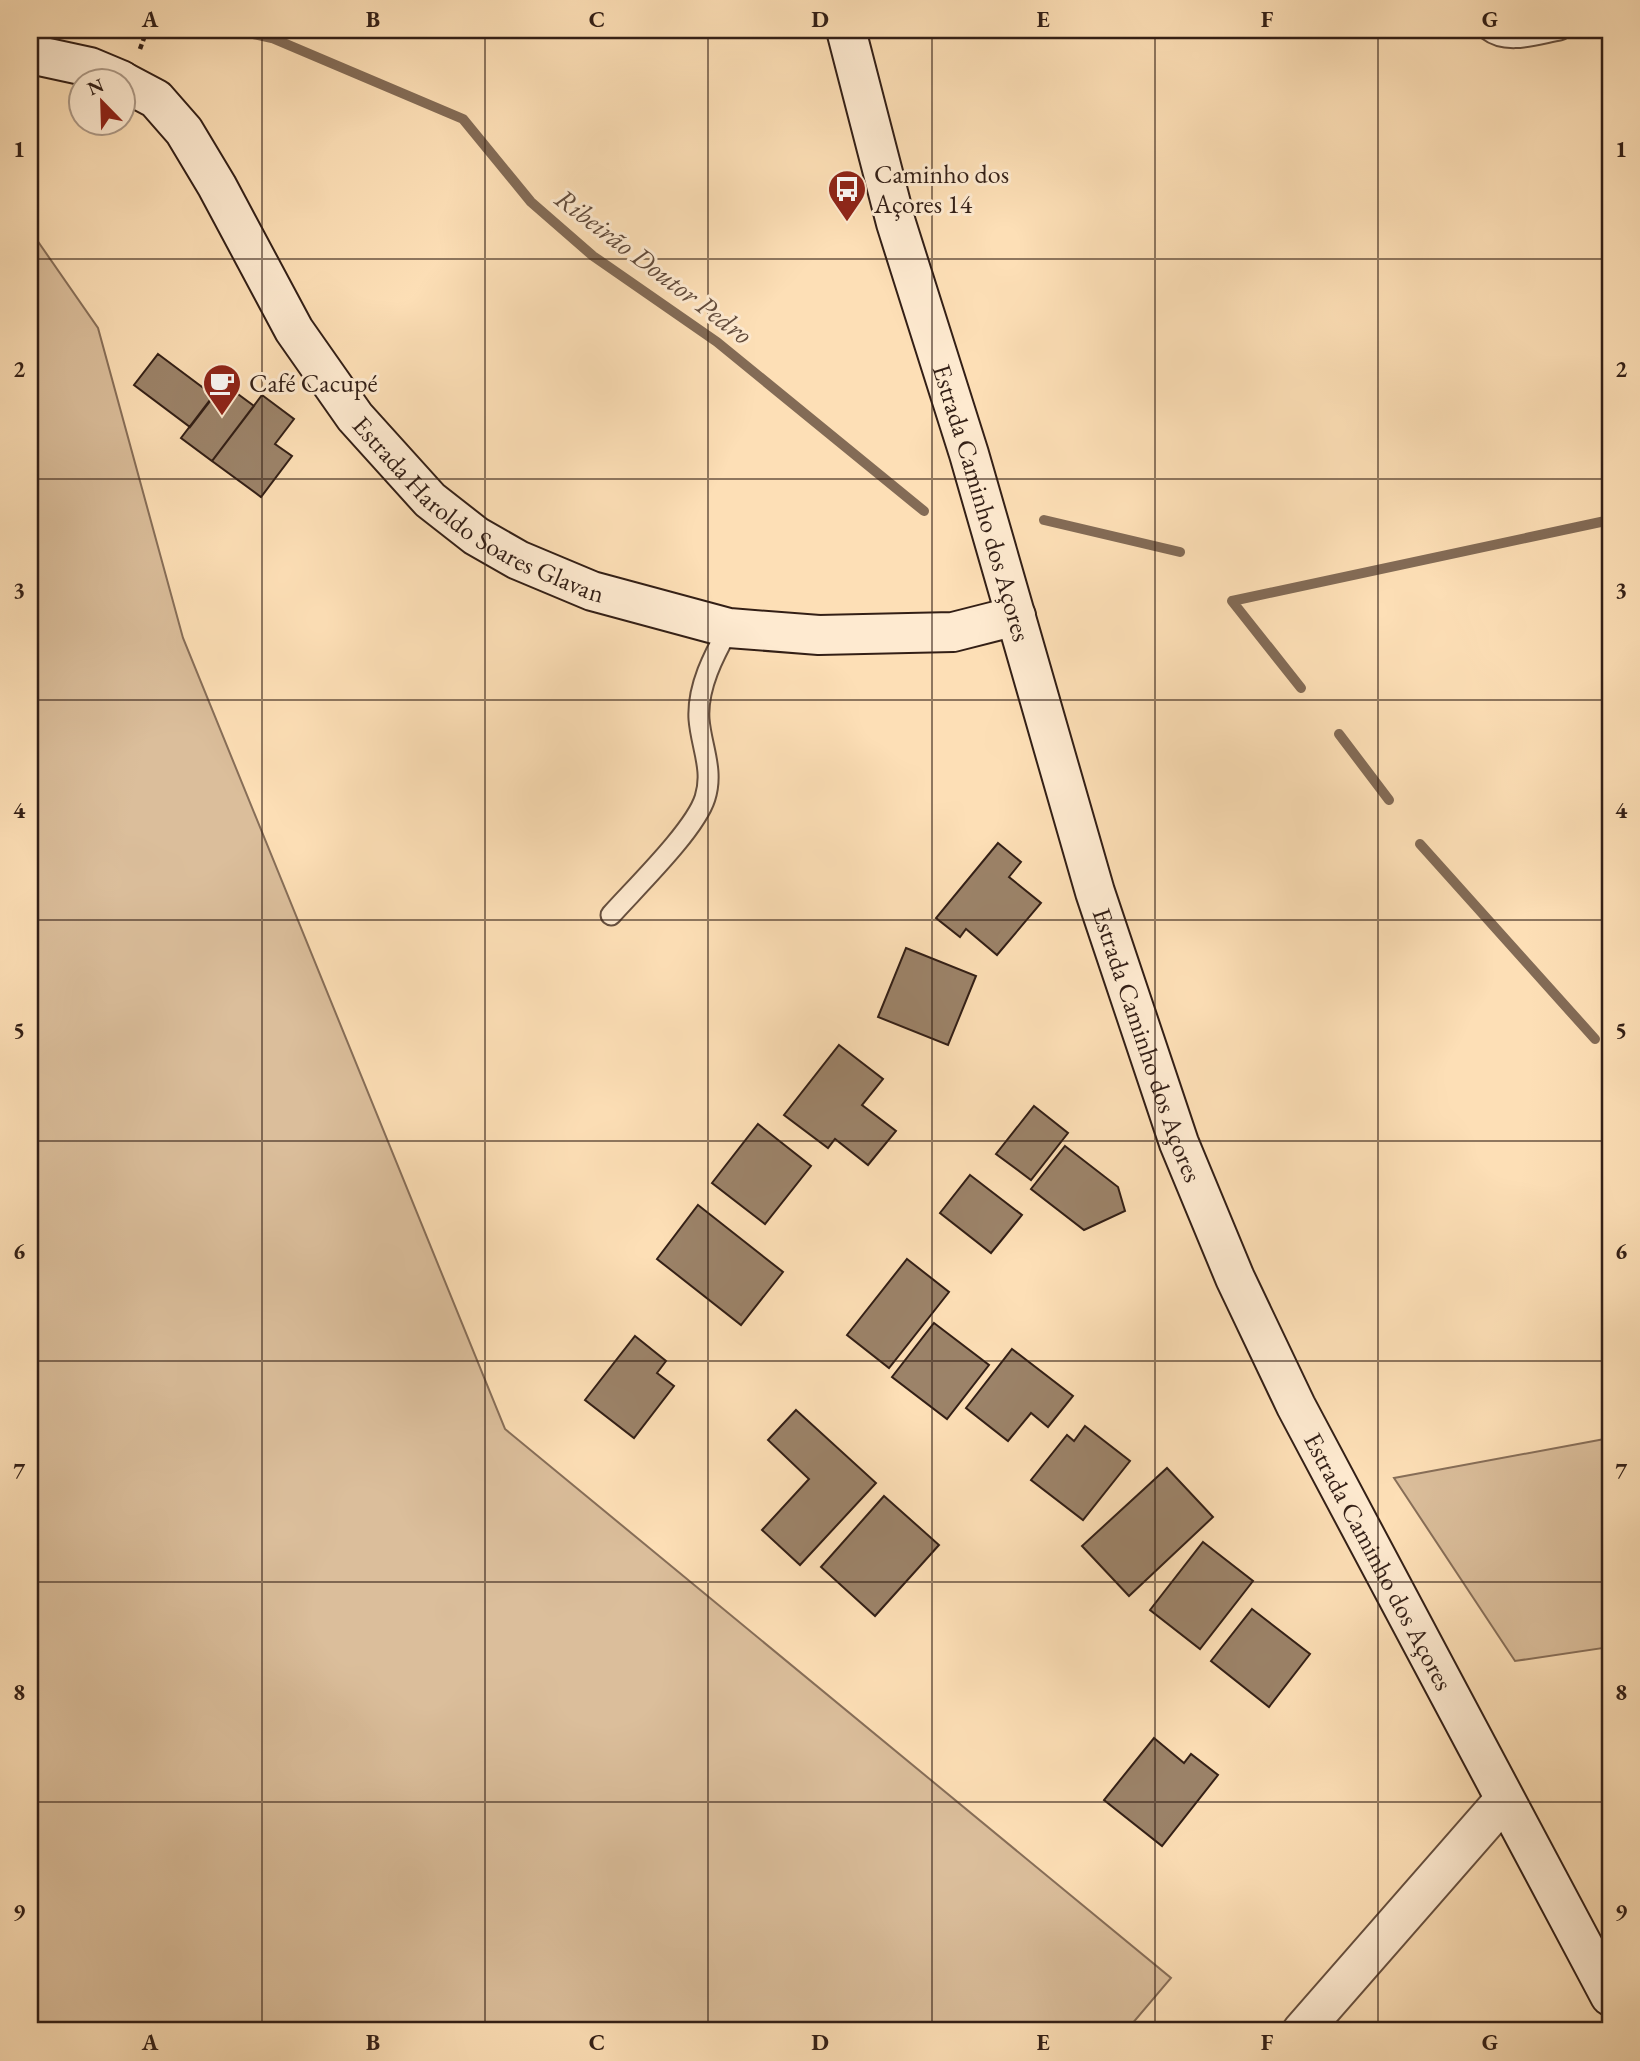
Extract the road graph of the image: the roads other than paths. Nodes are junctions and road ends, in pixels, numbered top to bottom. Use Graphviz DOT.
graph roads {
  1 [pos="846,30"];
  2 [pos="1488,30"];
  3 [pos="1560,30"];
  4 [pos="30,54"];
  5 [pos="84,66"];
  6 [pos="136,88"];
  7 [pos="1016,616"];
  8 [pos="729,628"];
  9 [pos="611,915"];
  10 [pos="1504,1800"];
  11 [pos="1610,1996"];
  12 [pos="1302,2031"];
  1 -- 7 [label="main road, Estrada Caminho dos Açores"];
  2 -- 3 [label="lane"];
  4 -- 5 [label="main road, Estrada Haroldo Soares Glavan"];
  6 -- 8 [label="main road, Estrada Haroldo Soares Glavan"];
  7 -- 8 [label="main road, Estrada Haroldo Soares Glavan"];
  7 -- 10 [label="main road, Estrada Caminho dos Açores"];
  8 -- 9 [label="lane"];
  10 -- 11 [label="main road, Estrada Caminho dos Açores"];
  10 -- 12 [label="main road"];
}
